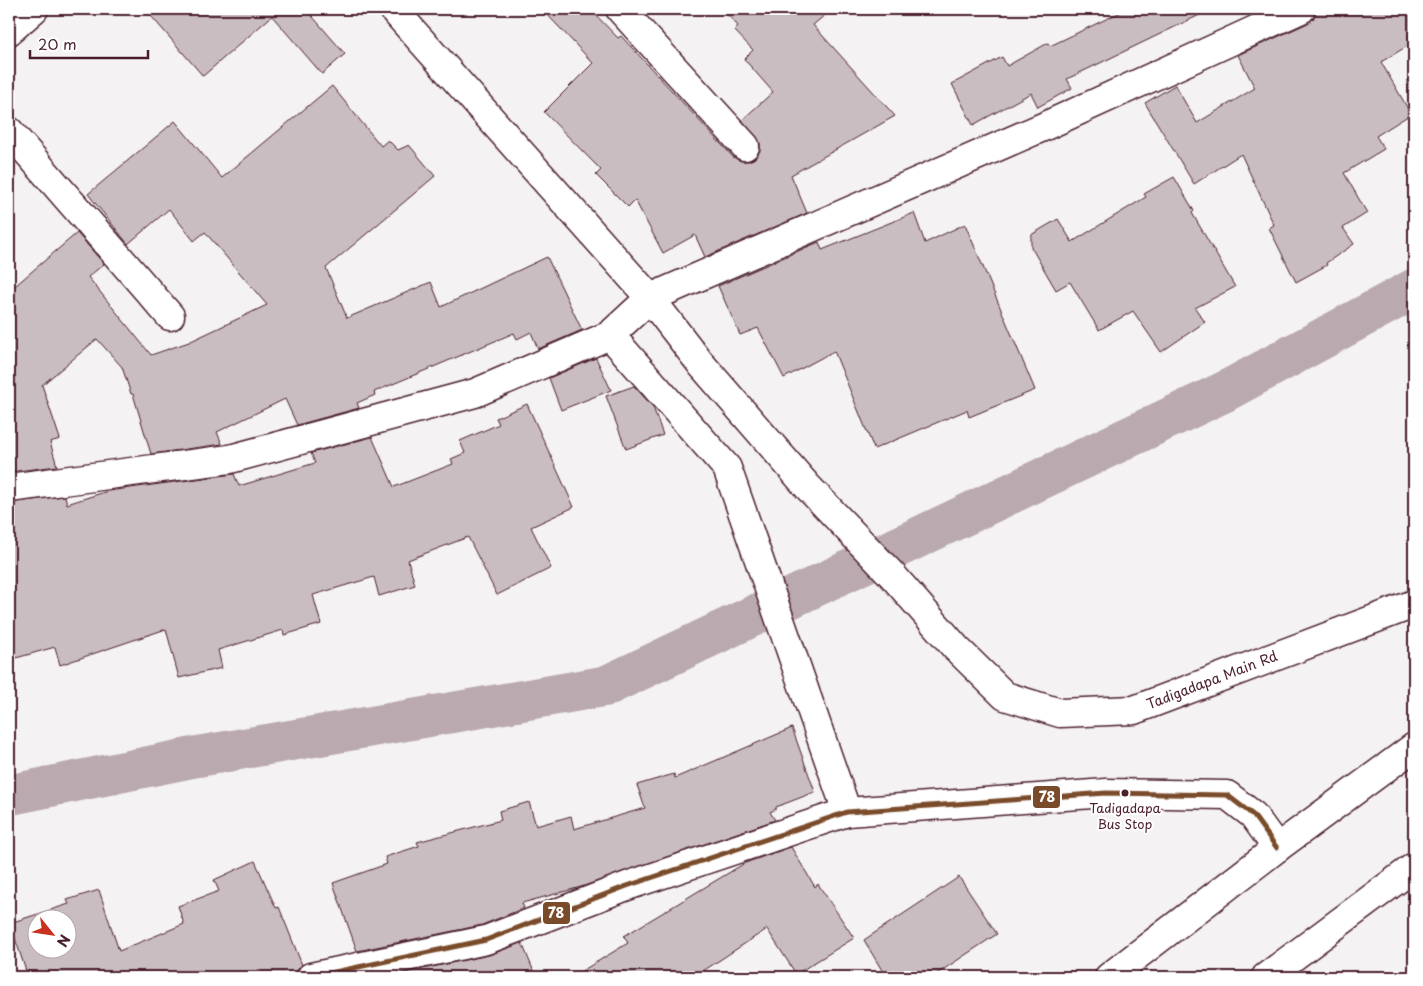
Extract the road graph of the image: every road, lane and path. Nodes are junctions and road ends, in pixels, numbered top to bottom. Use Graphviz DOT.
graph roads {
  1 [pos="34,9"];
  2 [pos="393,9"];
  3 [pos="620,9"];
  4 [pos="1296,10"];
  5 [pos="9,31"];
  6 [pos="9,131"];
  7 [pos="745,146"];
  8 [pos="650,298"];
  9 [pos="170,316"];
  10 [pos="610,335"];
  11 [pos="9,488"];
  12 [pos="1414,604"];
  13 [pos="1414,747"];
  14 [pos="847,812"];
  15 [pos="1276,848"];
  16 [pos="1414,867"];
  17 [pos="311,977"];
  18 [pos="1109,977"];
  19 [pos="1266,977"];
  1 -- 5 [label="main road"];
  2 -- 8 [label="main road"];
  3 -- 7 [label="main road"];
  4 -- 8 [label="main road"];
  6 -- 9 [label="main road"];
  8 -- 10 [label="main road"];
  8 -- 12 [label="main road, Tadigadapa Main Rd"];
  10 -- 11 [label="main road"];
  10 -- 14 [label="main road"];
  13 -- 15 [label="main road"];
  14 -- 15 [label="main road"];
  14 -- 17 [label="main road"];
  15 -- 18 [label="main road"];
  16 -- 19 [label="main road"];
}
